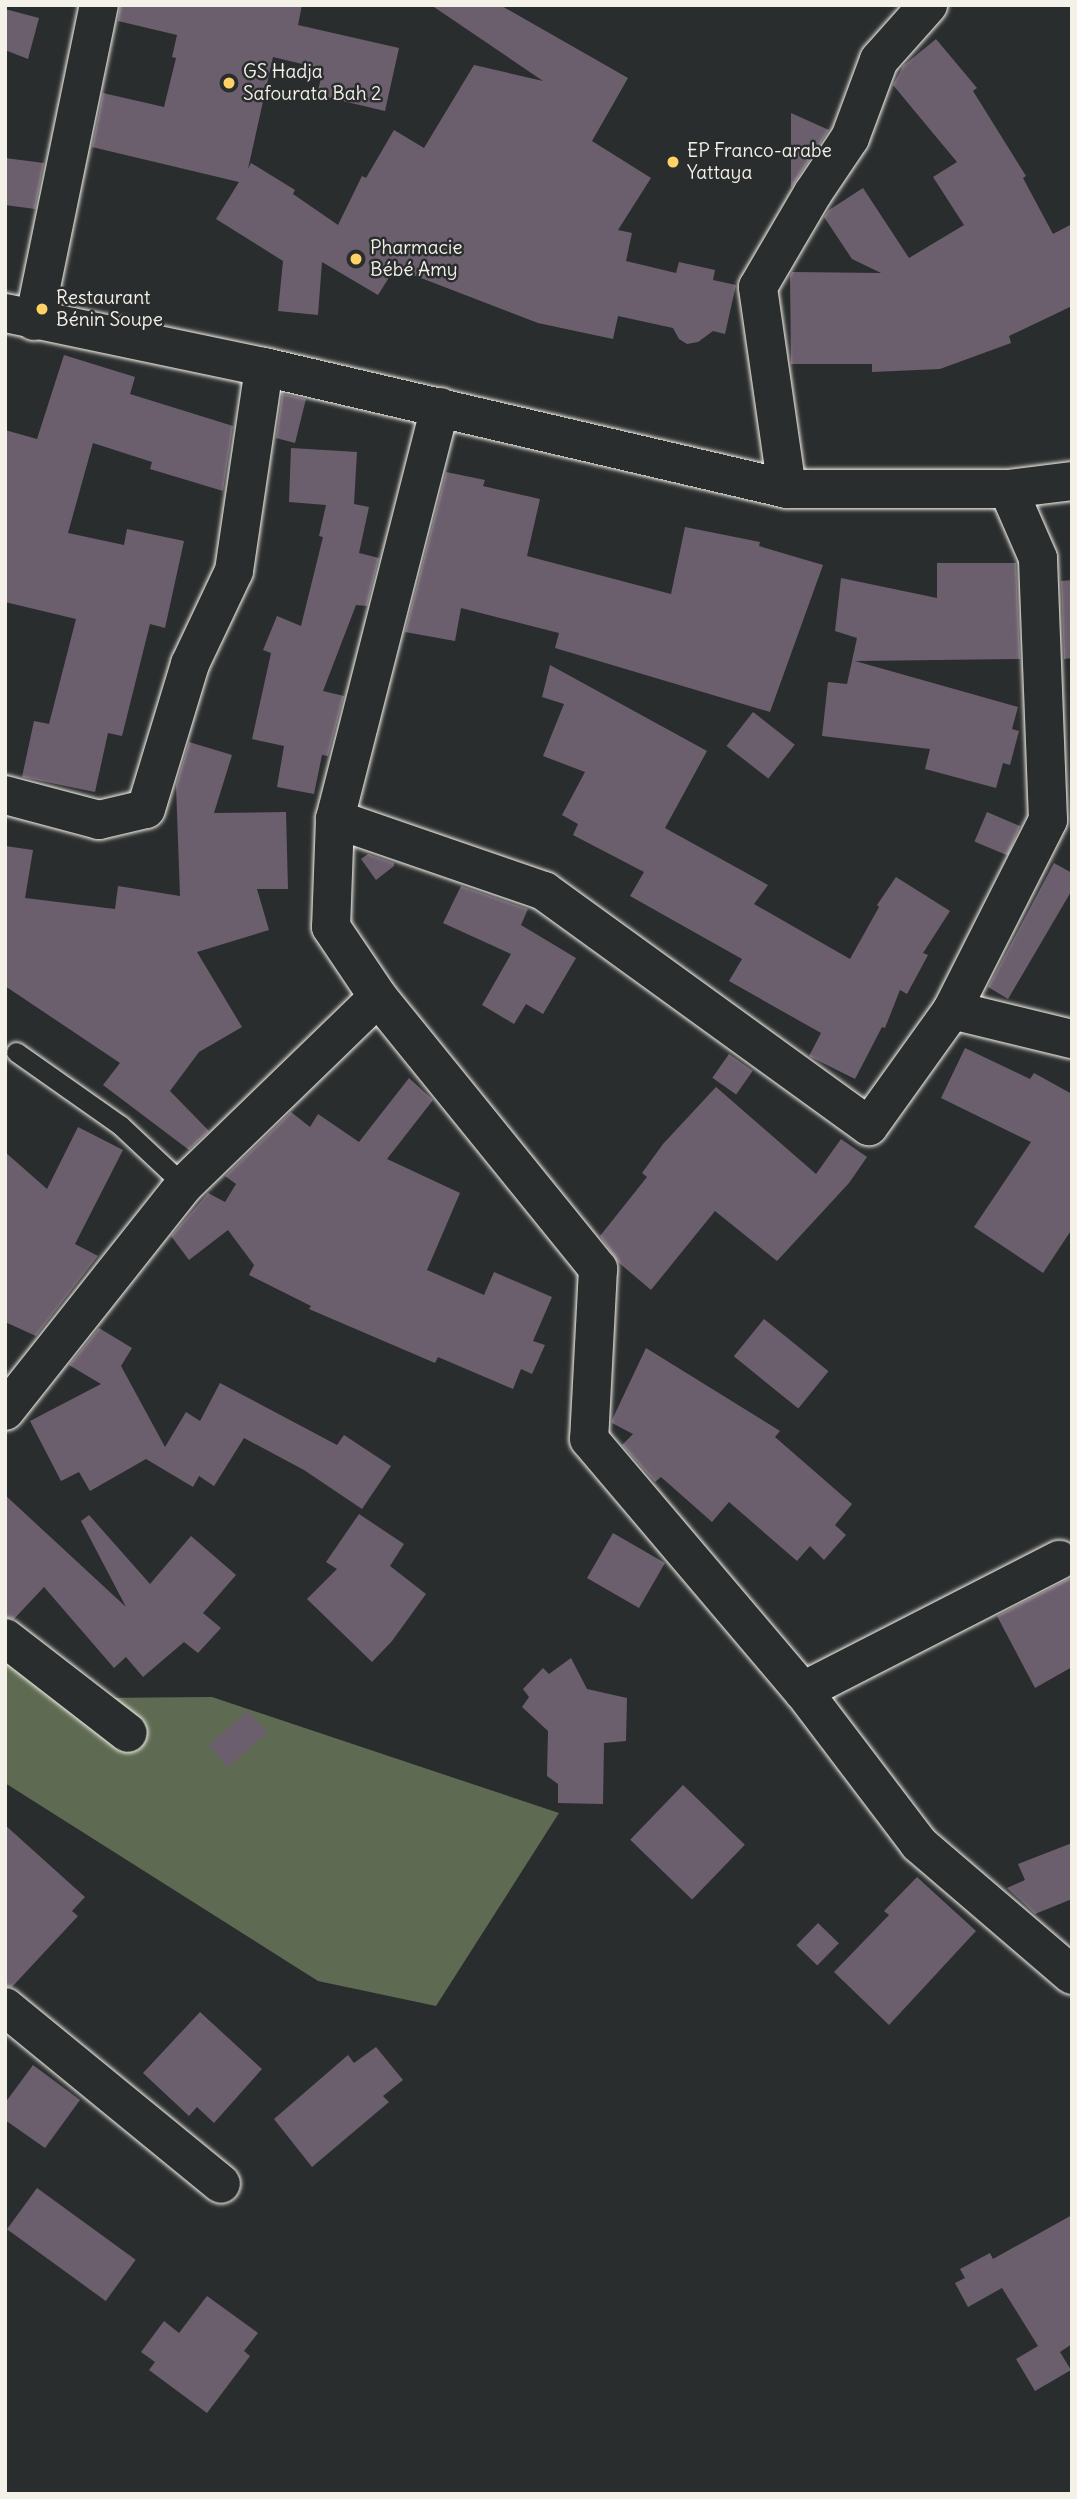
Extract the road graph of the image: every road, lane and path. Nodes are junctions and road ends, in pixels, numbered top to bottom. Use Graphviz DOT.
graph roads {
  1 [pos="99,5"];
  2 [pos="928,5"];
  3 [pos="20,317"];
  4 [pos="264,367"];
  5 [pos="440,407"];
  6 [pos="1072,481"];
  7 [pos="787,489"];
  8 [pos="1008,489"];
  9 [pos="5,795"];
  10 [pos="335,819"];
  11 [pos="378,997"];
  12 [pos="952,1010"];
  13 [pos="1072,1039"];
  14 [pos="16,1052"];
  15 [pos="184,1185"];
  16 [pos="5,1411"];
  17 [pos="1059,1560"];
  18 [pos="5,1638"];
  19 [pos="803,1691"];
  20 [pos="128,1733"];
  21 [pos="1072,1975"];
  22 [pos="5,2007"];
  23 [pos="222,2185"];
  1 -- 3 [label="street"];
  2 -- 7 [label="street"];
  3 -- 4 [label="street"];
  4 -- 5 [label="street"];
  4 -- 9 [label="street"];
  5 -- 7 [label="street"];
  5 -- 10 [label="street"];
  6 -- 8 [label="street"];
  7 -- 8 [label="street"];
  8 -- 12 [label="street"];
  10 -- 11 [label="street"];
  10 -- 12 [label="street"];
  11 -- 15 [label="street"];
  11 -- 19 [label="street"];
  12 -- 13 [label="street"];
  14 -- 15 [label="lane"];
  15 -- 16 [label="street"];
  17 -- 19 [label="street"];
  18 -- 20 [label="street"];
  19 -- 21 [label="street"];
  22 -- 23 [label="street"];
}
